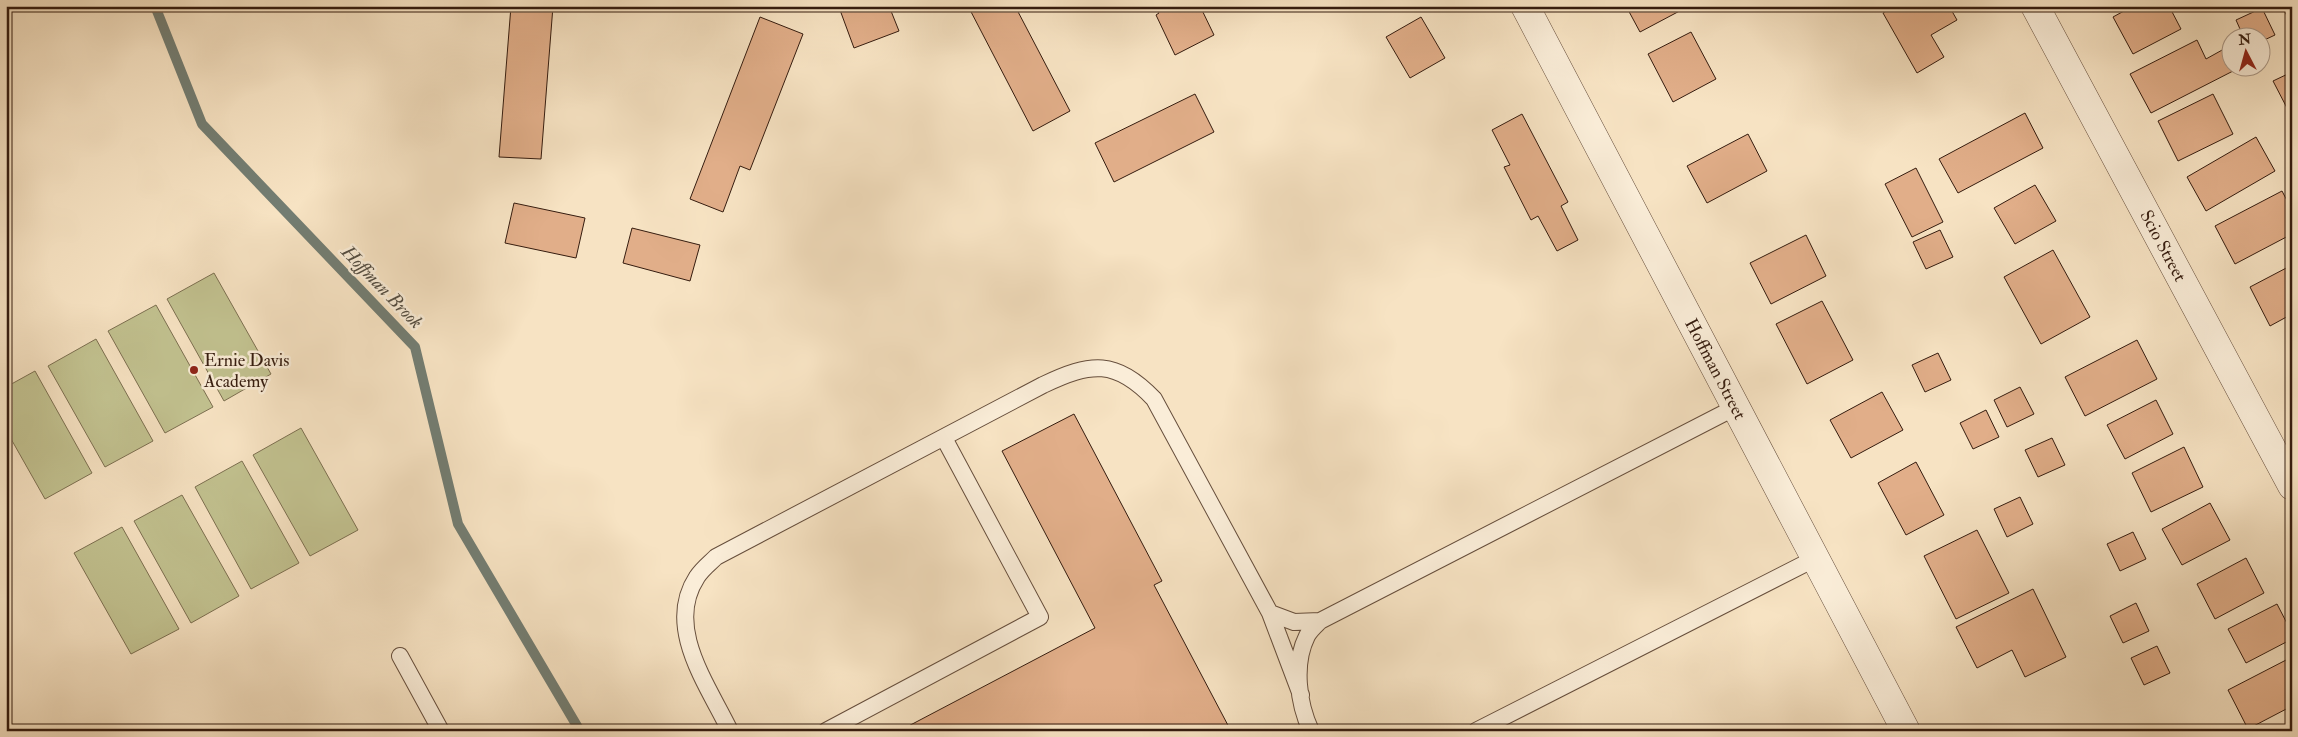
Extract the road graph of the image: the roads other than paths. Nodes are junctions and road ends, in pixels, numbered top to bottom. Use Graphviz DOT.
graph roads {
  1 [pos="1525,6"];
  2 [pos="2034,6"];
  3 [pos="1736,407"];
  4 [pos="944,438"];
  5 [pos="2292,486"];
  6 [pos="1816,558"];
  7 [pos="1270,614"];
  8 [pos="1320,621"];
  9 [pos="400,656"];
  10 [pos="1301,695"];
  11 [pos="441,731"];
  12 [pos="730,731"];
  13 [pos="826,731"];
  14 [pos="1311,731"];
  15 [pos="1476,731"];
  16 [pos="1906,731"];
  1 -- 3 [label="street, Hoffman Street"];
  2 -- 5 [label="street, Scio Street"];
  3 -- 6 [label="street, Hoffman Street"];
  3 -- 8 [label="lane"];
  4 -- 7 [label="lane"];
  4 -- 12 [label="lane"];
  4 -- 13 [label="lane"];
  6 -- 15 [label="lane"];
  6 -- 16 [label="street, Hoffman Street"];
  7 -- 8 [label="lane"];
  7 -- 10 [label="lane"];
  8 -- 10 [label="lane"];
  9 -- 11 [label="lane"];
  10 -- 14 [label="lane"];
}
